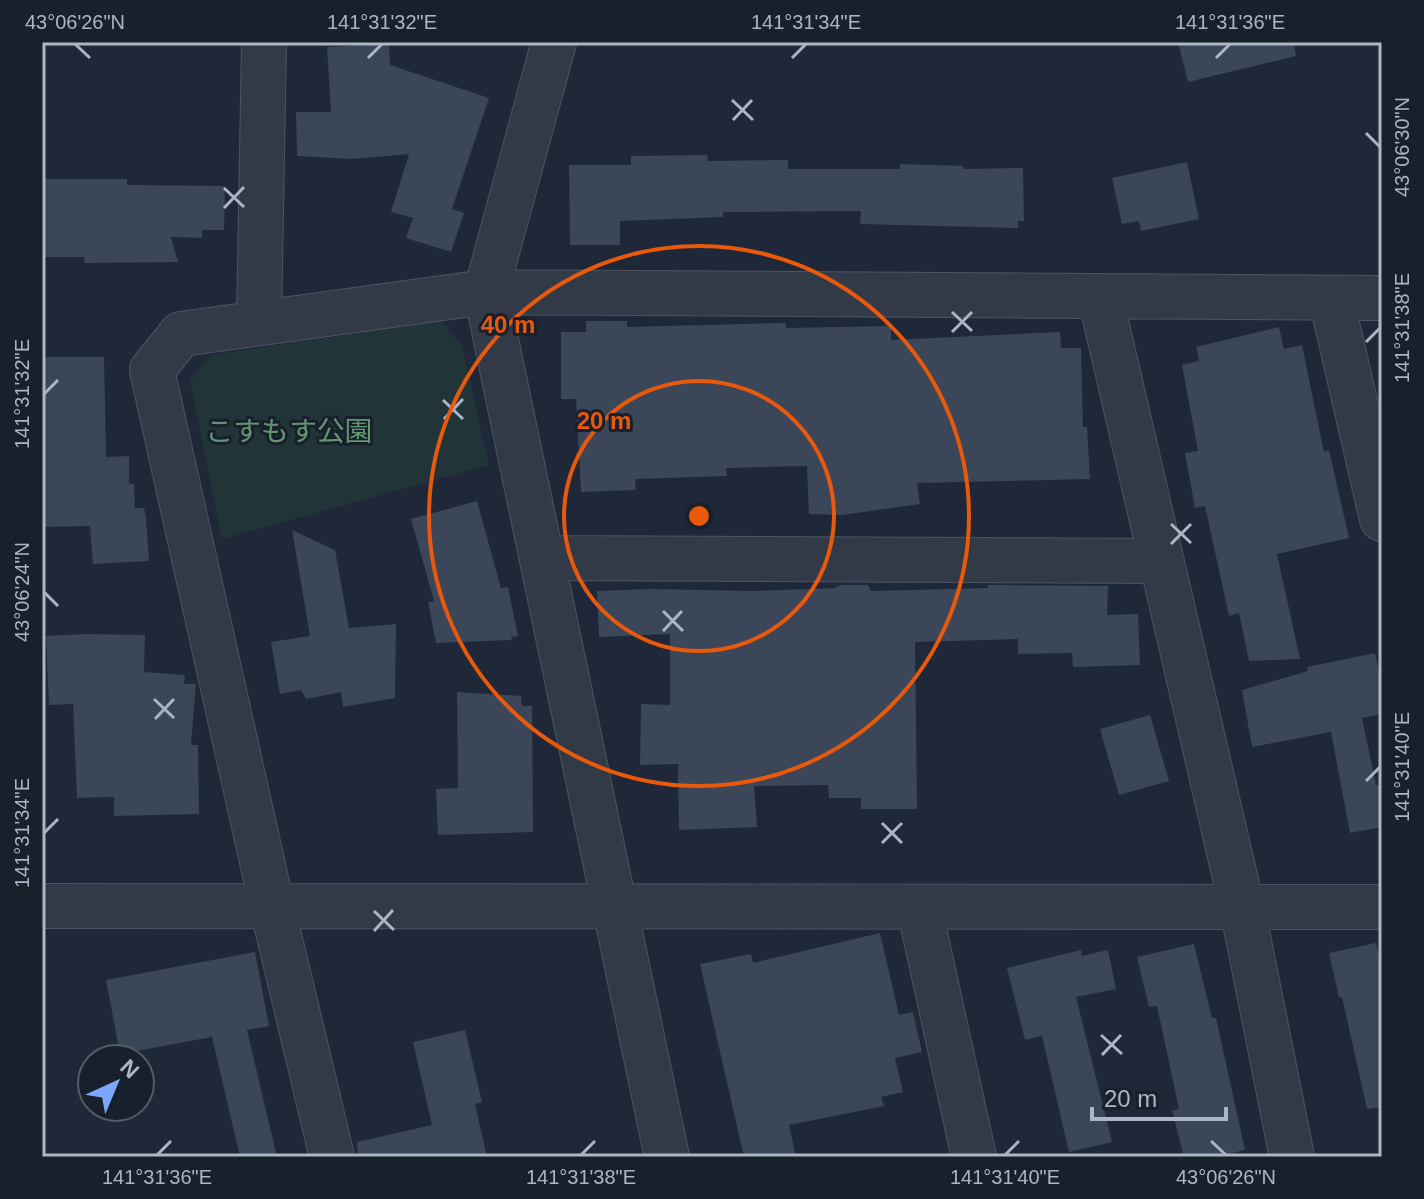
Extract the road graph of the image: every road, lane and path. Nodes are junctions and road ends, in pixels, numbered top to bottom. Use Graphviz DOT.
graph roads {
  1 [pos="264,42"];
  2 [pos="554,42"];
  3 [pos="486,292"];
  4 [pos="1100,296"];
  5 [pos="1331,298"];
  6 [pos="1380,298"];
  7 [pos="259,323"];
  8 [pos="1382,519"];
  9 [pos="542,558"];
  10 [pos="1161,561"];
  11 [pos="42,906"];
  12 [pos="272,906"];
  13 [pos="614,906"];
  14 [pos="919,907"];
  15 [pos="1242,907"];
  16 [pos="1382,907"];
  17 [pos="332,1157"];
  18 [pos="667,1157"];
  19 [pos="974,1157"];
  20 [pos="1292,1157"];
  1 -- 7 [label="street"];
  2 -- 3 [label="street"];
  3 -- 4 [label="street"];
  3 -- 7 [label="street"];
  3 -- 9 [label="street"];
  4 -- 5 [label="street"];
  4 -- 10 [label="street"];
  5 -- 6 [label="street"];
  5 -- 8 [label="street"];
  7 -- 12 [label="street"];
  9 -- 10 [label="street"];
  9 -- 13 [label="street"];
  10 -- 15 [label="street"];
  11 -- 12 [label="street"];
  12 -- 13 [label="street"];
  12 -- 17 [label="street"];
  13 -- 14 [label="street"];
  13 -- 18 [label="street"];
  14 -- 15 [label="street"];
  14 -- 19 [label="street"];
  15 -- 16 [label="street"];
  15 -- 20 [label="street"];
}
